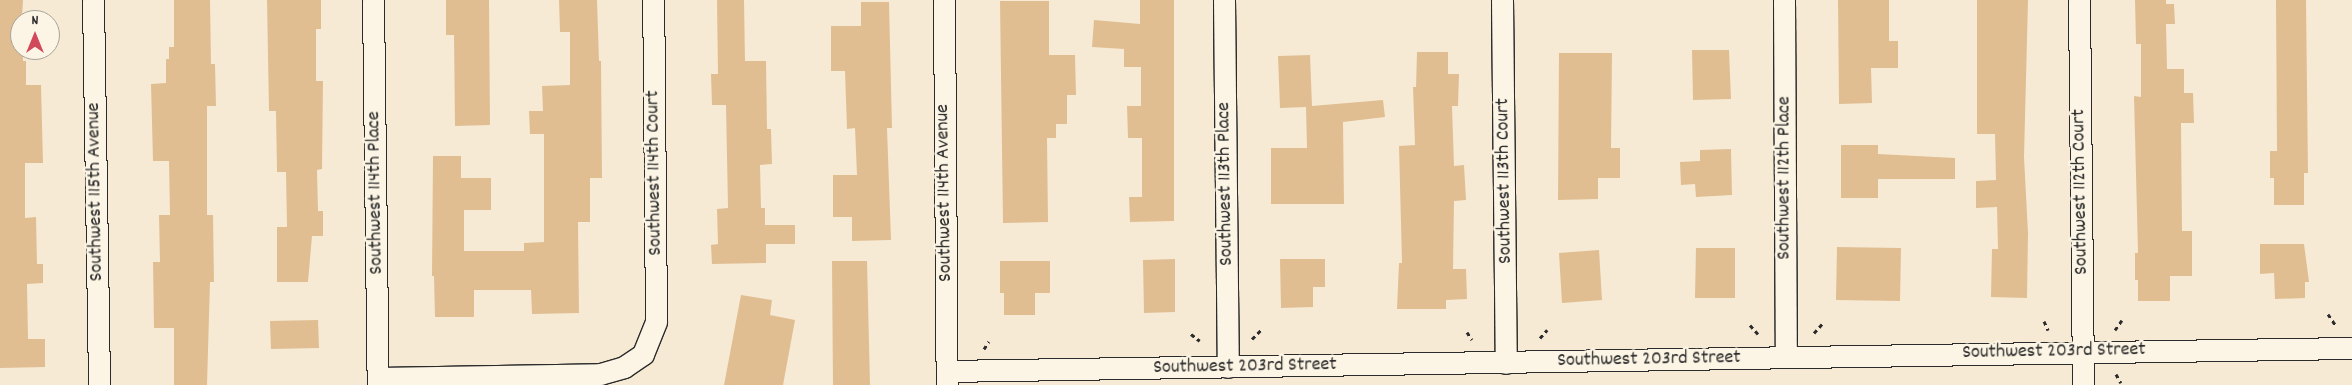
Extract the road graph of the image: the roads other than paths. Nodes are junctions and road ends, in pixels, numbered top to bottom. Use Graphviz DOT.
graph roads {
  1 [pos="93,0"];
  2 [pos="373,0"];
  3 [pos="653,0"];
  4 [pos="944,0"];
  5 [pos="1224,0"];
  6 [pos="1502,0"];
  7 [pos="1784,0"];
  8 [pos="2079,0"];
  9 [pos="2352,348"];
  10 [pos="2083,351"];
  11 [pos="1786,357"];
  12 [pos="1506,363"];
  13 [pos="1228,367"];
  14 [pos="947,378"];
  15 [pos="378,382"];
  16 [pos="99,385"];
  17 [pos="2083,385"];
  1 -- 16 [label="street, Southwest 115th Avenue"];
  2 -- 15 [label="street, Southwest 114th Place"];
  3 -- 15 [label="street, Southwest 114th Court"];
  4 -- 14 [label="street, Southwest 114th Avenue"];
  5 -- 13 [label="street, Southwest 113th Place"];
  6 -- 12 [label="street, Southwest 113th Court"];
  7 -- 11 [label="street, Southwest 112th Place"];
  8 -- 10 [label="street, Southwest 112th Court"];
  9 -- 10 [label="street, Southwest 203rd Street"];
  10 -- 11 [label="street, Southwest 203rd Street"];
  10 -- 17 [label="street, Southwest 112th Court"];
  11 -- 12 [label="street, Southwest 203rd Street"];
  12 -- 13 [label="street, Southwest 203rd Street"];
  13 -- 14 [label="street, Southwest 203rd Street"];
}
